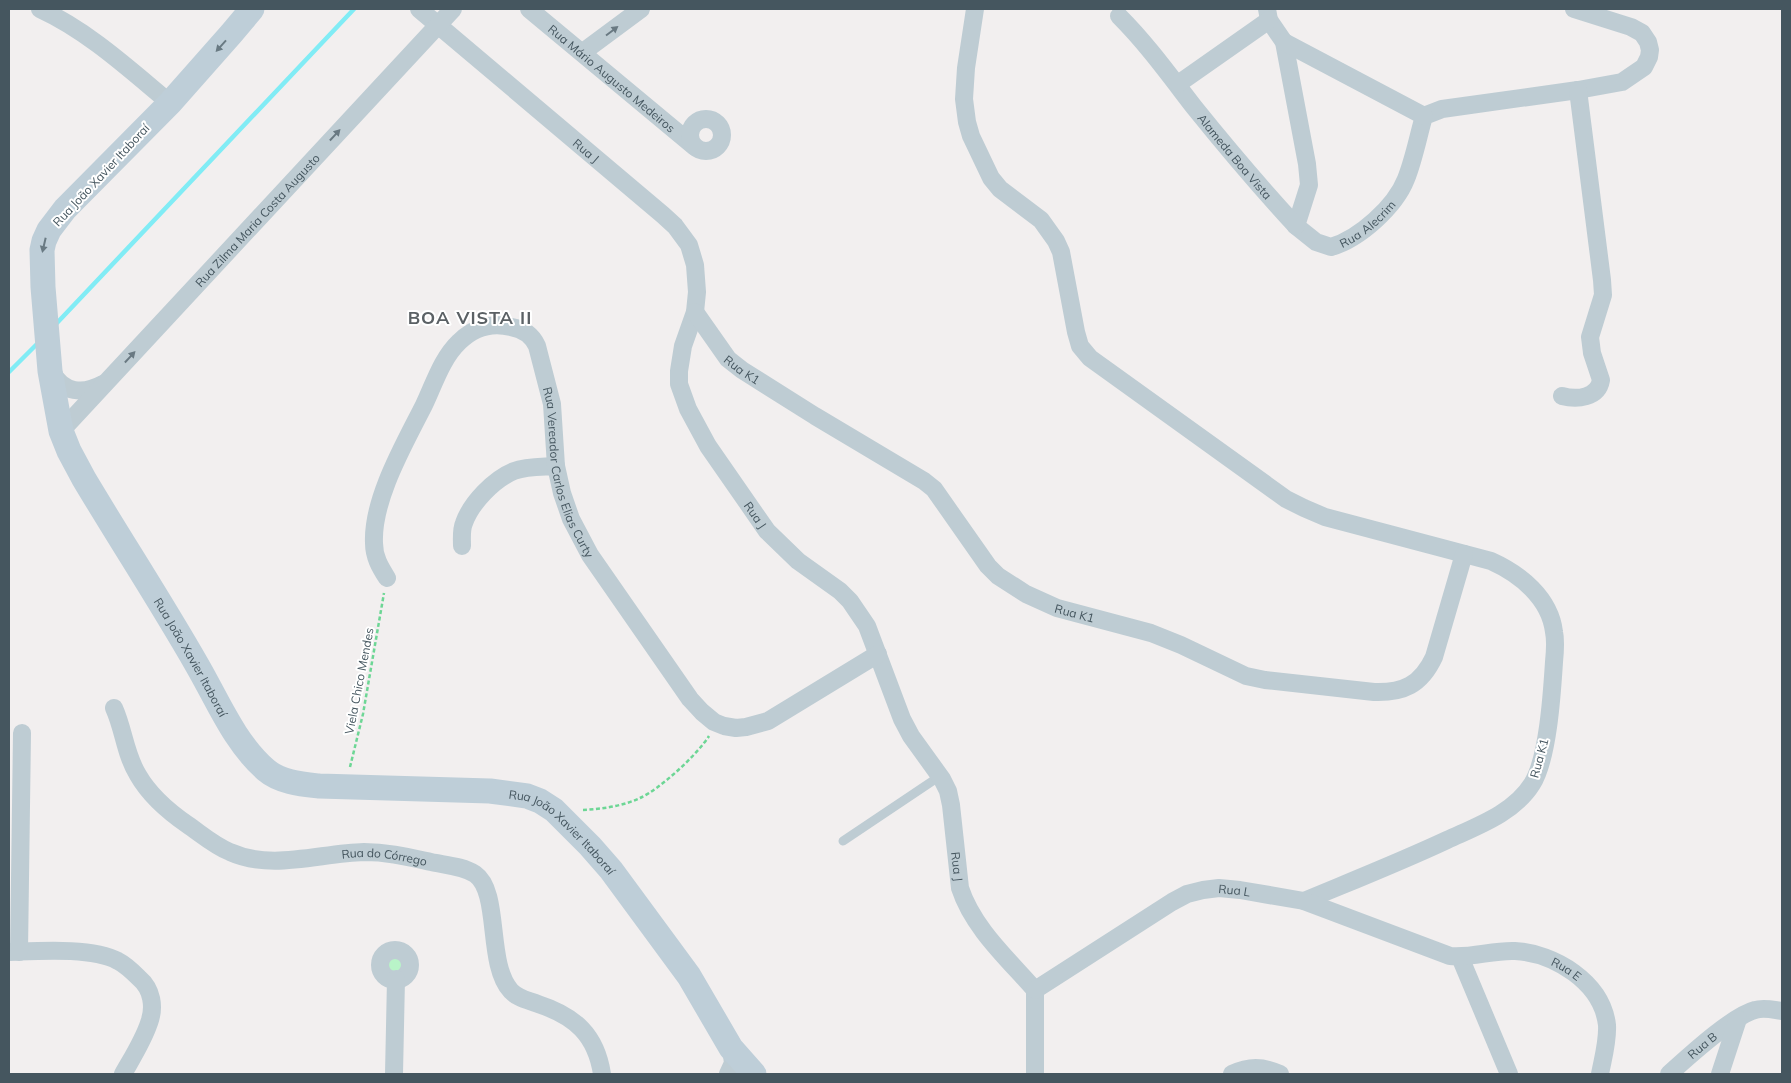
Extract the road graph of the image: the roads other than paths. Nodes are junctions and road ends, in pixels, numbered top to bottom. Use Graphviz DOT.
graph roads {
  1 [pos="40,9"];
  2 [pos="252,9"];
  3 [pos="419,9"];
  4 [pos="453,9"];
  5 [pos="529,9"];
  6 [pos="641,9"];
  7 [pos="975,9"];
  8 [pos="1574,9"];
  9 [pos="1268,14"];
  10 [pos="1119,16"];
  11 [pos="438,24"];
  12 [pos="1284,42"];
  13 [pos="582,52"];
  14 [pos="1178,84"];
  15 [pos="1578,90"];
  16 [pos="170,103"];
  17 [pos="1424,116"];
  18 [pos="695,147"];
  19 [pos="1296,226"];
  20 [pos="695,312"];
  21 [pos="50,368"];
  22 [pos="106,383"];
  23 [pos="1562,396"];
  24 [pos="61,431"];
  25 [pos="556,466"];
  26 [pos="462,546"];
  27 [pos="1464,554"];
  28 [pos="387,578"];
  29 [pos="878,654"];
  30 [pos="114,708"];
  31 [pos="22,733"];
  32 [pos="940,776"];
  33 [pos="843,841"];
  34 [pos="1304,901"];
  35 [pos="14,952"];
  36 [pos="1455,956"];
  37 [pos="396,980"];
  38 [pos="1035,990"];
  39 [pos="1782,1011"];
  40 [pos="1738,1018"];
  41 [pos="731,1048"];
  42 [pos="1694,1052"];
  43 [pos="1727,1053"];
  44 [pos="123,1074"];
  45 [pos="394,1074"];
  46 [pos="602,1074"];
  47 [pos="728,1074"];
  48 [pos="754,1074"];
  49 [pos="1035,1074"];
  50 [pos="1232,1074"];
  51 [pos="1280,1074"];
  52 [pos="1509,1074"];
  53 [pos="1600,1074"];
  54 [pos="1669,1074"];
  55 [pos="1720,1074"];
  1 -- 16 [label="street"];
  2 -- 16 [label="street, Rua João Xavier Itaboraí, one-way"];
  3 -- 11 [label="street, Rua J"];
  4 -- 11 [label="street, Rua Zilma Maria Costa Augusto"];
  5 -- 13 [label="street, Rua Mário Augusto Medeiros"];
  13 -- 6 [label="street, one-way"];
  7 -- 27 [label="street, Rua K1"];
  8 -- 15 [label="street"];
  9 -- 12 [label="street"];
  9 -- 14 [label="street"];
  10 -- 14 [label="street, Alameda Boa Vista"];
  11 -- 20 [label="street, Rua J"];
  22 -- 11 [label="street, Rua Zilma Maria Costa Augusto, one-way"];
  12 -- 17 [label="street"];
  12 -- 19 [label="street"];
  13 -- 18 [label="street, Rua Mário Augusto Medeiros"];
  14 -- 19 [label="street, Alameda Boa Vista"];
  15 -- 17 [label="street"];
  15 -- 23 [label="street"];
  16 -- 21 [label="street, Rua João Xavier Itaboraí, one-way"];
  17 -- 19 [label="street, Rua Alecrim"];
  20 -- 27 [label="street, Rua K1"];
  20 -- 29 [label="street, Rua J"];
  21 -- 22 [label="street"];
  21 -- 24 [label="street, Rua João Xavier Itaboraí"];
  22 -- 24 [label="street, Rua Zilma Maria Costa Augusto"];
  24 -- 41 [label="street, Rua João Xavier Itaboraí"];
  25 -- 26 [label="street"];
  25 -- 28 [label="street, Rua Vereador Carlos Elias Curty"];
  25 -- 29 [label="street, Rua Vereador Carlos Elias Curty"];
  27 -- 34 [label="street, Rua K1"];
  29 -- 32 [label="street, Rua J"];
  30 -- 46 [label="street, Rua do Córrego"];
  31 -- 35 [label="street"];
  32 -- 33 [label="lane"];
  32 -- 38 [label="street, Rua J"];
  34 -- 36 [label="street, Rua L"];
  34 -- 38 [label="street, Rua L"];
  35 -- 44 [label="street"];
  36 -- 52 [label="street"];
  36 -- 53 [label="street, Rua E"];
  37 -- 45 [label="street"];
  38 -- 49 [label="street"];
  39 -- 40 [label="street, Rua B"];
  40 -- 42 [label="street, Rua B"];
  40 -- 43 [label="street, Rua B"];
  41 -- 47 [label="street"];
  41 -- 48 [label="street, Rua João Xavier Itaboraí"];
  42 -- 43 [label="street"];
  42 -- 54 [label="street, Rua B"];
  43 -- 55 [label="street, Rua B"];
  50 -- 51 [label="street"];
}
